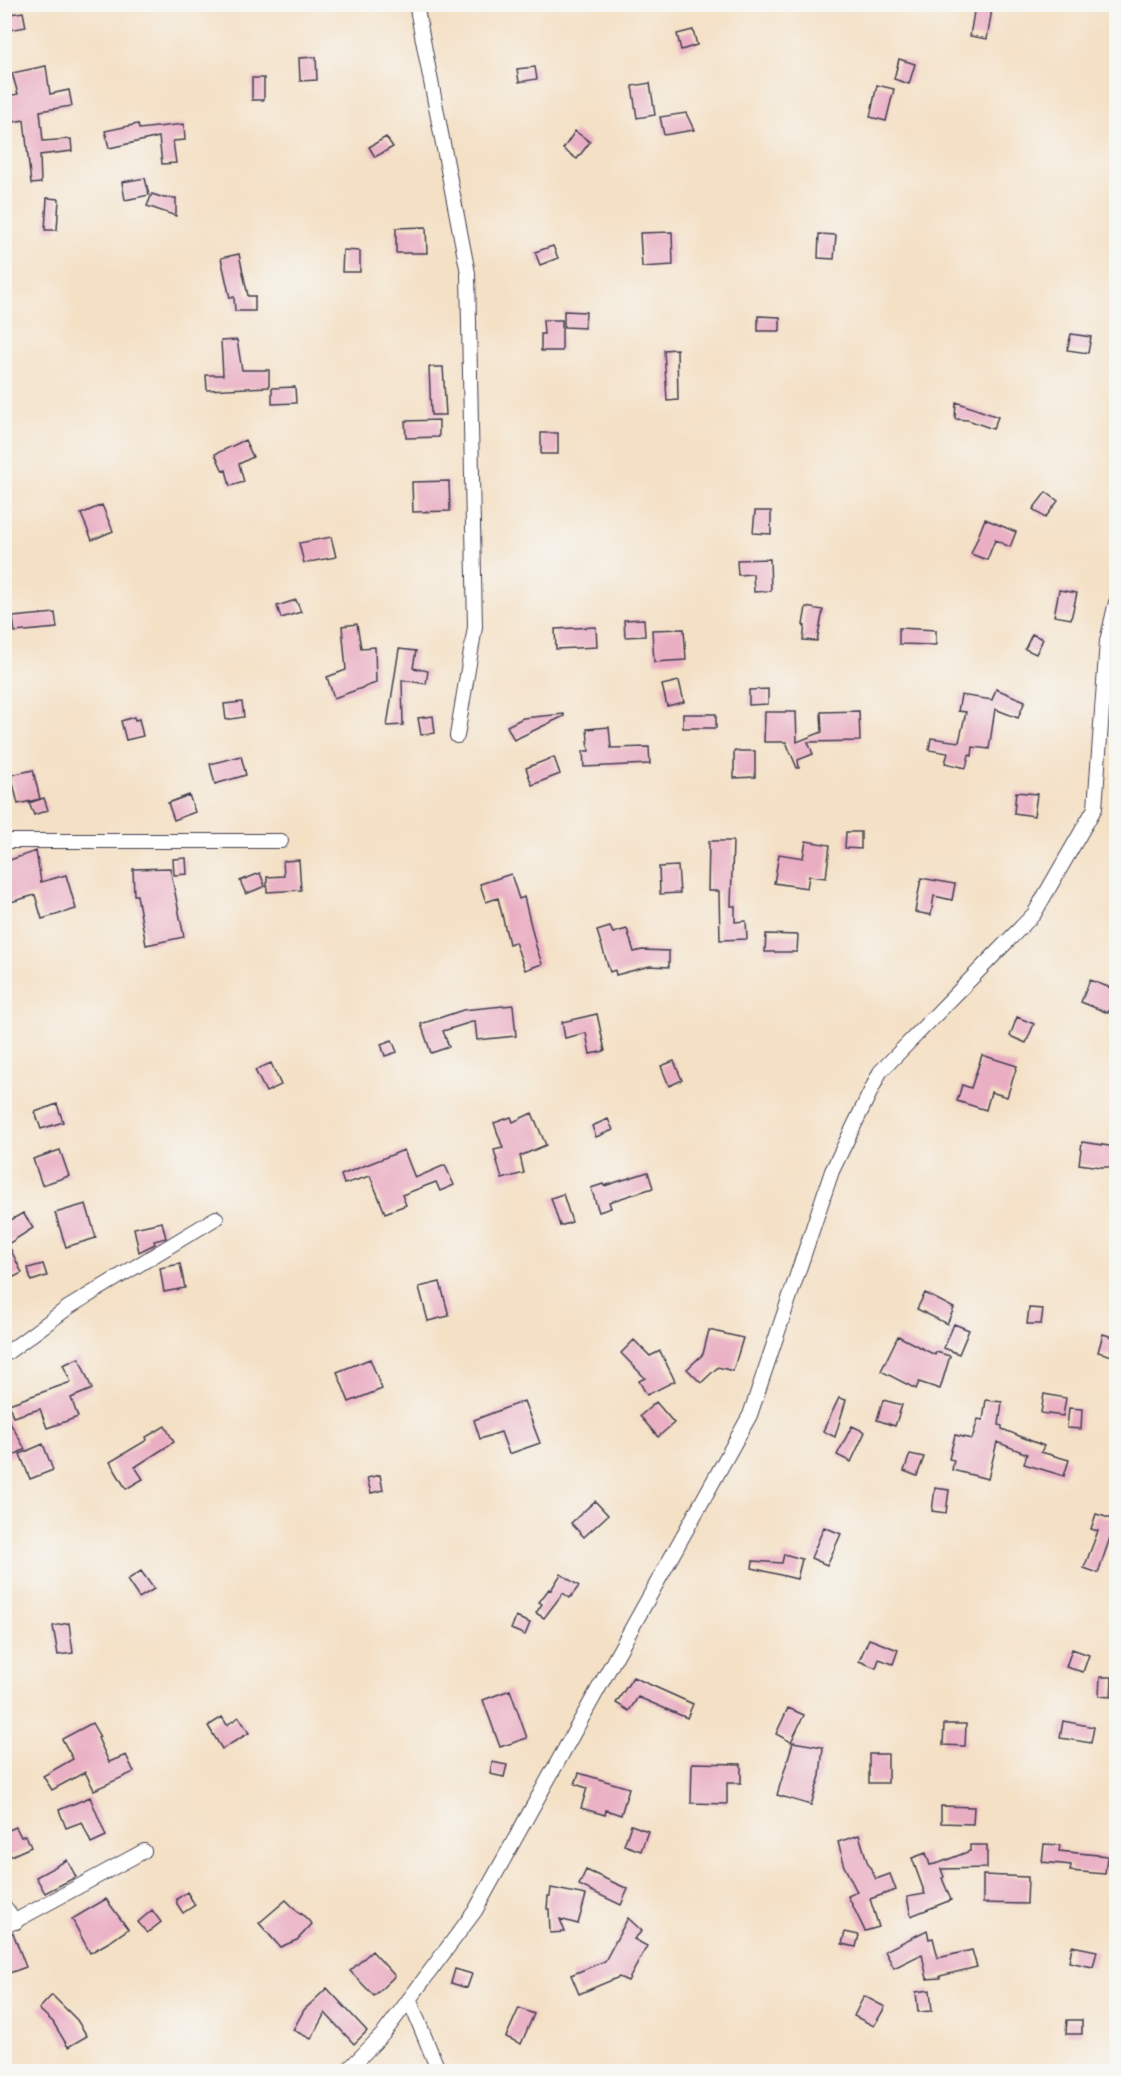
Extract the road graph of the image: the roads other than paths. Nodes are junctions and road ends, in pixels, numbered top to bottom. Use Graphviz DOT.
graph roads {
  1 [pos="416,4"];
  2 [pos="1116,602"];
  3 [pos="457,736"];
  4 [pos="4,841"];
  5 [pos="281,841"];
  6 [pos="216,1218"];
  7 [pos="4,1355"];
  8 [pos="144,1851"];
  9 [pos="4,1906"];
  10 [pos="10,1924"];
  11 [pos="409,1999"];
  12 [pos="346,2072"];
  13 [pos="439,2072"];
  1 -- 3 [label="street"];
  2 -- 11 [label="street"];
  4 -- 5 [label="street"];
  6 -- 7 [label="street"];
  8 -- 10 [label="street"];
  9 -- 10 [label="street"];
  11 -- 12 [label="street"];
  11 -- 13 [label="street"];
}
